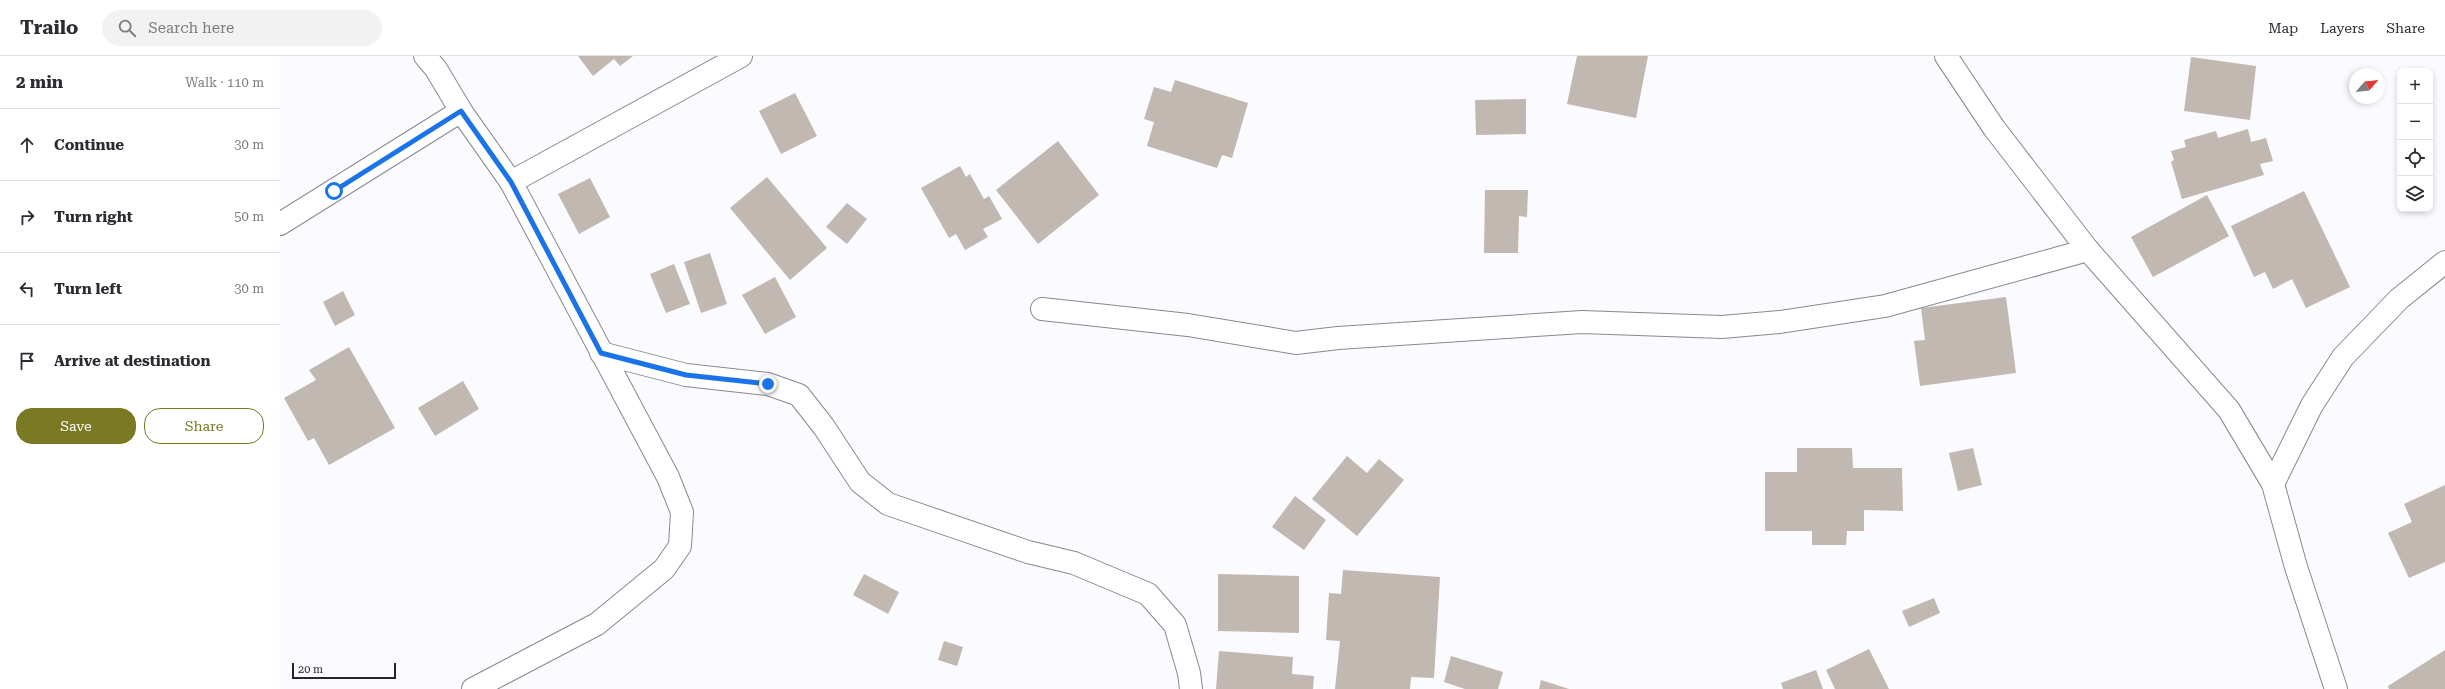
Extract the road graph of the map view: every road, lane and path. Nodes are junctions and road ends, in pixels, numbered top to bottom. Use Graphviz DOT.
graph roads {
  1 [pos="425,56"];
  2 [pos="741,56"];
  3 [pos="1946,56"];
  4 [pos="461,111"];
  5 [pos="511,182"];
  6 [pos="280,224"];
  7 [pos="2088,250"];
  8 [pos="2445,262"];
  9 [pos="1042,309"];
  10 [pos="601,353"];
  11 [pos="2274,484"];
  12 [pos="473,689"];
  13 [pos="1191,689"];
  14 [pos="2336,689"];
  1 -- 4 [label="street"];
  2 -- 5 [label="street"];
  3 -- 7 [label="street"];
  4 -- 5 [label="street"];
  4 -- 6 [label="street"];
  5 -- 10 [label="street"];
  7 -- 9 [label="street"];
  7 -- 11 [label="street"];
  8 -- 11 [label="street"];
  10 -- 12 [label="street"];
  10 -- 13 [label="street"];
  11 -- 14 [label="street"];
}
